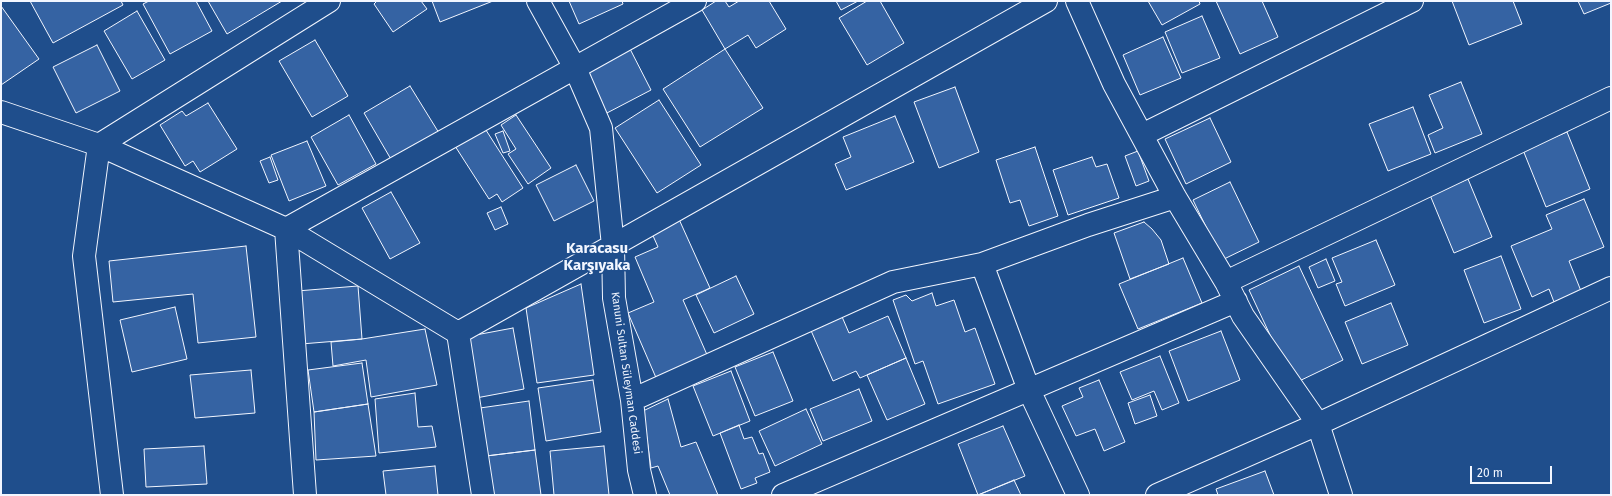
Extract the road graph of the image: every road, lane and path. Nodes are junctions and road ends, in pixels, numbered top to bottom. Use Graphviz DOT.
graph roads {
  1 [pos="329,1"];
  2 [pos="538,1"];
  3 [pos="695,1"];
  4 [pos="1046,1"];
  5 [pos="1077,1"];
  6 [pos="1412,1"];
  7 [pos="575,68"];
  8 [pos="1611,98"];
  9 [pos="1,112"];
  10 [pos="1142,135"];
  11 [pos="99,146"];
  12 [pos="1175,197"];
  13 [pos="286,229"];
  14 [pos="613,246"];
  15 [pos="982,264"];
  16 [pos="1226,282"];
  17 [pos="1611,288"];
  18 [pos="1236,301"];
  19 [pos="458,333"];
  20 [pos="1029,390"];
  21 [pos="632,400"];
  22 [pos="1318,424"];
  23 [pos="112,495"];
  24 [pos="305,495"];
  25 [pos="483,495"];
  26 [pos="645,495"];
  27 [pos="784,495"];
  28 [pos="1078,495"];
  29 [pos="1157,495"];
  30 [pos="1340,495"];
  1 -- 11 [label="street"];
  2 -- 7 [label="street, Kanuni Sultan Süleyman Caddesi"];
  3 -- 7 [label="street"];
  4 -- 14 [label="street"];
  5 -- 10 [label="street"];
  6 -- 10 [label="street"];
  7 -- 13 [label="street"];
  7 -- 14 [label="street, Kanuni Sultan Süleyman Caddesi"];
  8 -- 16 [label="street"];
  9 -- 11 [label="street"];
  10 -- 12 [label="street"];
  11 -- 13 [label="street"];
  11 -- 23 [label="street"];
  12 -- 15 [label="street"];
  12 -- 16 [label="street"];
  13 -- 19 [label="street"];
  13 -- 24 [label="street"];
  14 -- 19 [label="street"];
  14 -- 21 [label="street, Kanuni Sultan Süleyman Caddesi"];
  15 -- 20 [label="street"];
  15 -- 21 [label="street"];
  16 -- 18 [label="street"];
  17 -- 22 [label="street"];
  18 -- 20 [label="street"];
  18 -- 22 [label="street"];
  19 -- 25 [label="street"];
  20 -- 27 [label="street"];
  20 -- 28 [label="street"];
  21 -- 26 [label="street, Kanuni Sultan Süleyman Caddesi"];
  22 -- 29 [label="street"];
  22 -- 30 [label="street"];
}
